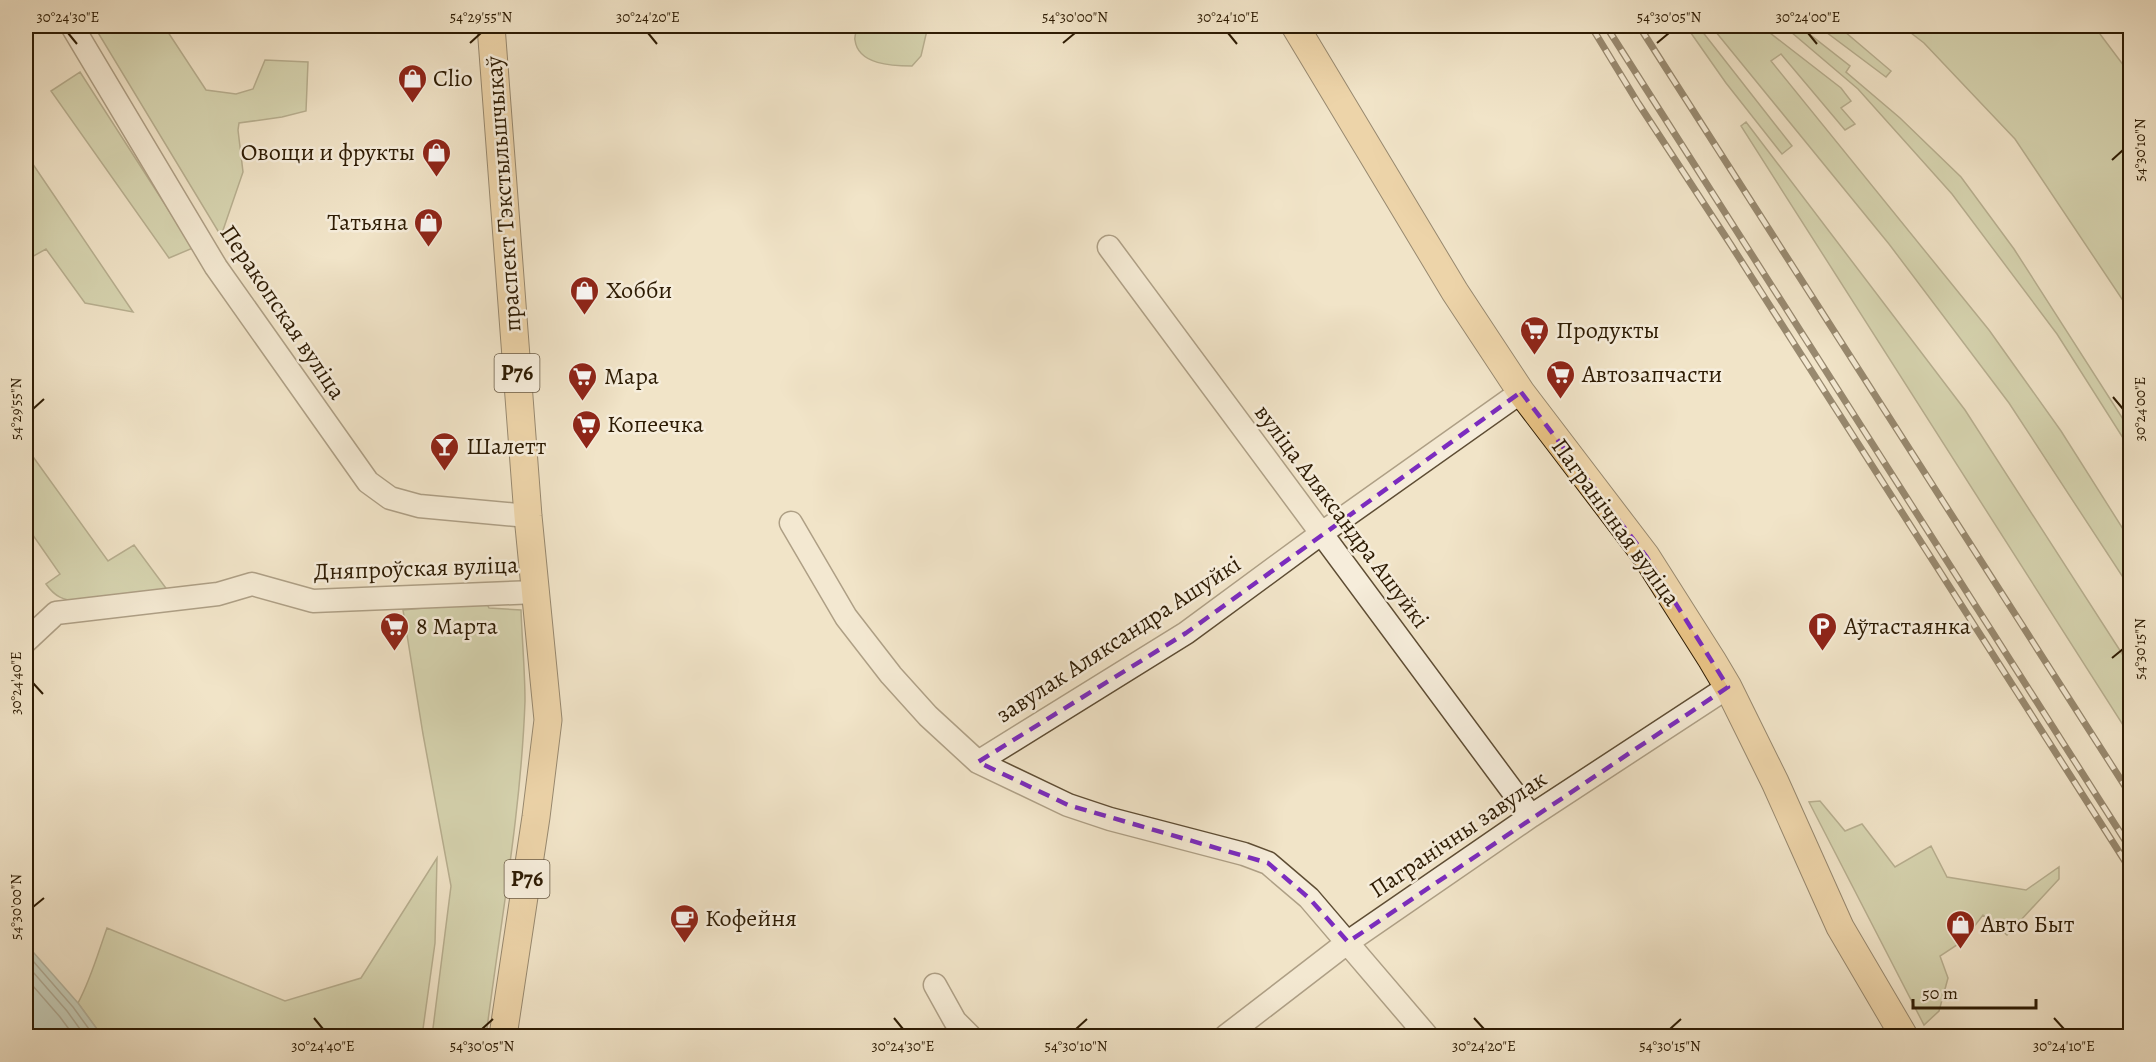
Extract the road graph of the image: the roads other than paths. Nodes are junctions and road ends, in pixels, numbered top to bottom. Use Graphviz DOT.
graph roads {
  1 [pos="72,26"];
  2 [pos="491,26"];
  3 [pos="1295,26"];
  4 [pos="1108,247"];
  5 [pos="1521,392"];
  6 [pos="528,516"];
  7 [pos="791,523"];
  8 [pos="1322,533"];
  9 [pos="536,592"];
  10 [pos="26,641"];
  11 [pos="1728,687"];
  12 [pos="978,762"];
  13 [pos="1531,816"];
  14 [pos="1348,942"];
  15 [pos="935,985"];
  16 [pos="503,1036"];
  17 [pos="970,1036"];
  18 [pos="1226,1036"];
  19 [pos="1427,1036"];
  20 [pos="1904,1036"];
  1 -- 6 [label="street, Перакопская вуліца"];
  2 -- 6 [label="main road, праспект Тэкстыльшчыкаў / Р76"];
  3 -- 5 [label="main road, Пагранічная вуліца"];
  4 -- 8 [label="street, вуліца Аляксандра Ашуйкі"];
  5 -- 8 [label="street, завулак Аляксандра Ашуйкі"];
  5 -- 11 [label="main road, Пагранічная вуліца"];
  6 -- 9 [label="main road, праспект Тэкстыльшчыкаў / Р76"];
  7 -- 12 [label="street"];
  8 -- 12 [label="street, завулак Аляксандра Ашуйкі"];
  8 -- 13 [label="street, вуліца Аляксандра Ашуйкі"];
  9 -- 10 [label="street, Дняпроўская вуліца"];
  9 -- 16 [label="main road, праспект Тэкстыльшчыкаў / Р76"];
  11 -- 13 [label="street, Пагранічны завулак"];
  11 -- 20 [label="main road, Пагранічная вуліца"];
  12 -- 14 [label="street"];
  13 -- 14 [label="street, Пагранічны завулак"];
  14 -- 18 [label="street, Пагранічны завулак"];
  14 -- 19 [label="street"];
  15 -- 17 [label="street"];
}
